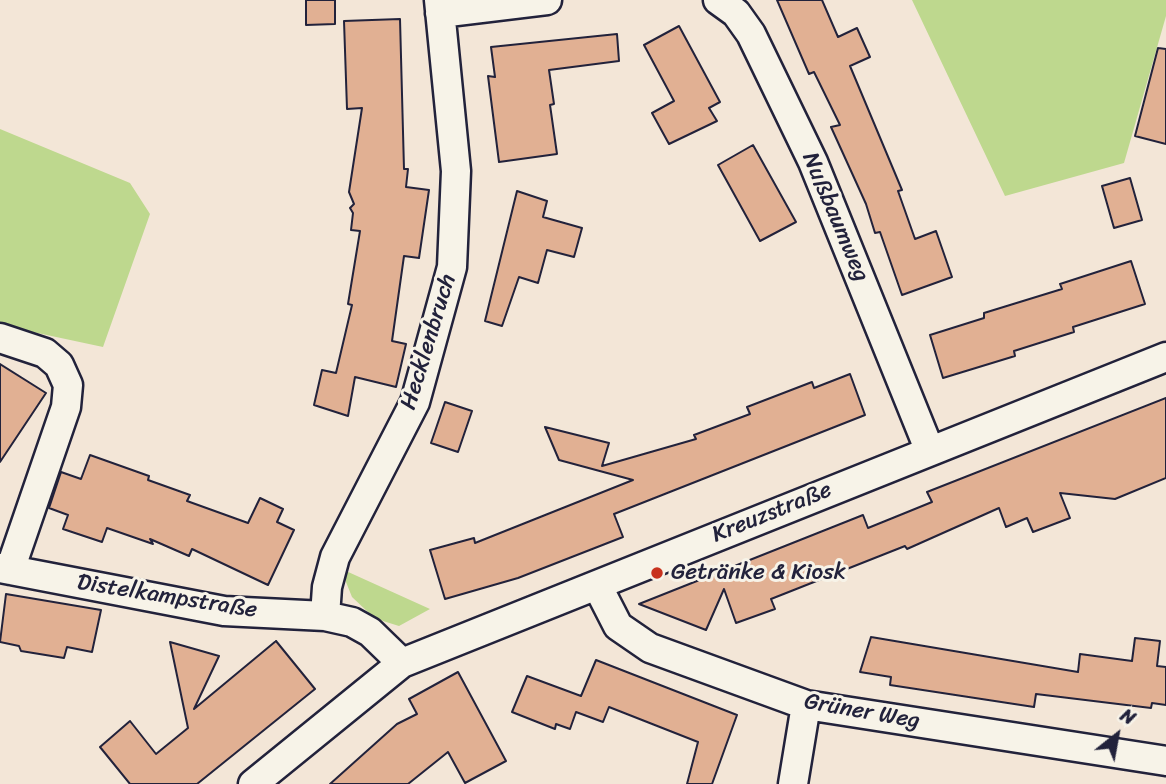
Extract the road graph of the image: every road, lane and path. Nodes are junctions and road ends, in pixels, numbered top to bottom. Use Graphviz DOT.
graph roads {
  1 [pos="547,0"];
  2 [pos="718,0"];
  3 [pos="439,7"];
  4 [pos="0,338"];
  5 [pos="1166,357"];
  6 [pos="929,449"];
  7 [pos="5,569"];
  8 [pos="597,585"];
  9 [pos="325,616"];
  10 [pos="402,663"];
  11 [pos="806,705"];
  12 [pos="1163,769"];
  13 [pos="253,784"];
  14 [pos="793,784"];
  1 -- 3 [label="street"];
  2 -- 6 [label="street, Nußbaumweg"];
  3 -- 9 [label="street, Hecklenbruch"];
  4 -- 7 [label="street, Distelkampstraße"];
  5 -- 6 [label="street, Kreuzstraße"];
  6 -- 8 [label="street, Kreuzstraße"];
  7 -- 9 [label="street, Distelkampstraße"];
  8 -- 10 [label="street, Kreuzstraße"];
  8 -- 11 [label="street, Grüner Weg"];
  9 -- 10 [label="street"];
  10 -- 13 [label="street, Kreuzstraße"];
  11 -- 12 [label="street, Grüner Weg"];
  11 -- 14 [label="street"];
}
